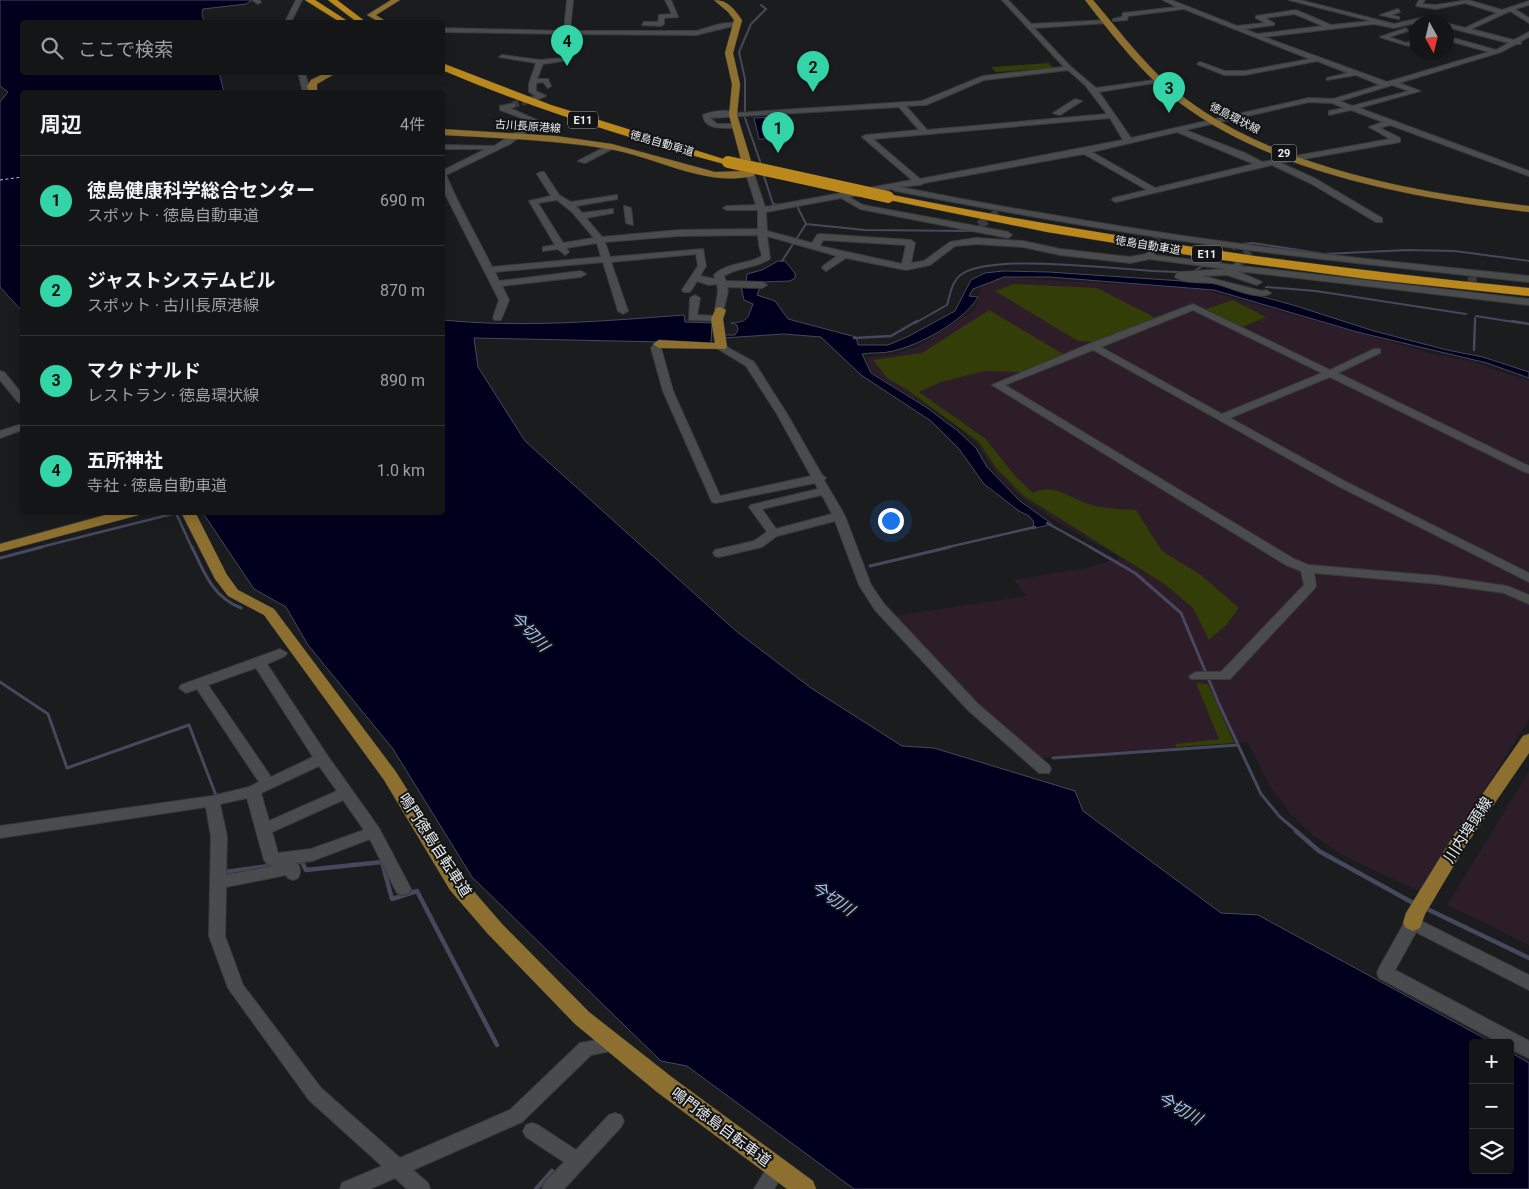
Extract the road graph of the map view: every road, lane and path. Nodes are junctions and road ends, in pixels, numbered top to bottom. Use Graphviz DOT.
graph roads {
  1 [pos="299,0"];
  2 [pos="396,0"];
  3 [pos="570,0"];
  4 [pos="668,0"];
  5 [pos="718,0"];
  6 [pos="1005,0"];
  7 [pos="1089,0"];
  8 [pos="1096,0"];
  9 [pos="1166,0"];
  10 [pos="1292,0"];
  11 [pos="1422,0"];
  12 [pos="1464,0"];
  13 [pos="1489,0"];
  14 [pos="334,1"];
  15 [pos="312,2"];
  16 [pos="1529,4"];
  17 [pos="1185,8"];
  18 [pos="1390,8"];
  19 [pos="1511,8"];
  20 [pos="1501,12"];
  21 [pos="1412,15"];
  22 [pos="1396,18"];
  23 [pos="289,20"];
  24 [pos="342,20"];
  25 [pos="359,20"];
  26 [pos="380,20"];
  27 [pos="1111,20"];
  28 [pos="1529,21"];
  29 [pos="1376,22"];
  30 [pos="637,24"];
  31 [pos="738,24"];
  32 [pos="627,25"];
  33 [pos="1409,25"];
  34 [pos="1029,26"];
  35 [pos="1409,26"];
  36 [pos="1330,27"];
  37 [pos="1454,27"];
  38 [pos="1236,28"];
  39 [pos="1409,28"];
  40 [pos="568,29"];
  41 [pos="445,30"];
  42 [pos="1466,30"];
  43 [pos="1529,34"];
  44 [pos="1255,36"];
  45 [pos="1454,40"];
  46 [pos="1516,42"];
  47 [pos="1409,44"];
  48 [pos="1529,44"];
  49 [pos="1464,52"];
  50 [pos="1496,52"];
  51 [pos="1481,56"];
  52 [pos="502,57"];
  53 [pos="1318,59"];
  54 [pos="540,62"];
  55 [pos="1200,64"];
  56 [pos="445,67"];
  57 [pos="1069,68"];
  58 [pos="1357,73"];
  59 [pos="302,75"];
  60 [pos="328,75"];
  61 [pos="1329,79"];
  62 [pos="1160,80"];
  63 [pos="533,81"];
  64 [pos="1392,84"];
  65 [pos="548,86"];
  66 [pos="306,90"];
  67 [pos="312,90"];
  68 [pos="1093,91"];
  69 [pos="536,98"];
  70 [pos="1078,101"];
  71 [pos="1333,101"];
  72 [pos="512,105"];
  73 [pos="901,105"];
  74 [pos="1106,109"];
  75 [pos="1353,109"];
  76 [pos="1057,113"];
  77 [pos="733,114"];
  78 [pos="1044,114"];
  79 [pos="1332,114"];
  80 [pos="1112,116"];
  81 [pos="1218,121"];
  82 [pos="1389,123"];
  83 [pos="735,126"];
  84 [pos="1175,130"];
  85 [pos="924,131"];
  86 [pos="445,132"];
  87 [pos="516,136"];
  88 [pos="1128,140"];
  89 [pos="445,147"];
  90 [pos="612,147"];
  91 [pos="496,148"];
  92 [pos="1086,151"];
  93 [pos="1299,157"];
  94 [pos="582,161"];
  95 [pos="1273,162"];
  96 [pos="1262,165"];
  97 [pos="445,174"];
  98 [pos="541,174"];
  99 [pos="750,174"];
  100 [pos="1529,174"];
  101 [pos="445,183"];
  102 [pos="920,183"];
  103 [pos="1153,190"];
  104 [pos="891,192"];
  105 [pos="556,197"];
  106 [pos="844,197"];
  107 [pos="1116,200"];
  108 [pos="569,205"];
  109 [pos="1529,205"];
  110 [pos="627,208"];
  111 [pos="727,208"];
  112 [pos="761,209"];
  113 [pos="1529,210"];
  114 [pos="580,216"];
  115 [pos="1379,220"];
  116 [pos="630,223"];
  117 [pos="762,232"];
  118 [pos="600,240"];
  119 [pos="816,245"];
  120 [pos="560,246"];
  121 [pos="546,249"];
  122 [pos="1150,254"];
  123 [pos="844,255"];
  124 [pos="606,259"];
  125 [pos="568,262"];
  126 [pos="906,267"];
  127 [pos="826,268"];
  128 [pos="1232,268"];
  129 [pos="490,270"];
  130 [pos="581,274"];
  131 [pos="567,276"];
  132 [pos="696,278"];
  133 [pos="1529,278"];
  134 [pos="1257,282"];
  135 [pos="722,283"];
  136 [pos="496,284"];
  137 [pos="762,285"];
  138 [pos="1529,287"];
  139 [pos="687,290"];
  140 [pos="1529,292"];
  141 [pos="1266,293"];
  142 [pos="695,298"];
  143 [pos="1529,302"];
  144 [pos="623,312"];
  145 [pos="718,314"];
  146 [pos="498,318"];
  147 [pos="659,344"];
  148 [pos="1092,346"];
  149 [pos="721,347"];
  150 [pos="1377,351"];
  151 [pos="0,374"];
  152 [pos="1329,374"];
  153 [pos="20,398"];
  154 [pos="1223,418"];
  155 [pos="20,428"];
  156 [pos="0,435"];
  157 [pos="1529,470"];
  158 [pos="820,478"];
  159 [pos="826,491"];
  160 [pos="123,515"];
  161 [pos="190,515"];
  162 [pos="839,516"];
  163 [pos="773,533"];
  164 [pos="0,548"];
  165 [pos="719,553"];
  166 [pos="1307,569"];
  167 [pos="1529,578"];
  168 [pos="1529,600"];
  169 [pos="280,653"];
  170 [pos="259,662"];
  171 [pos="1196,676"];
  172 [pos="200,683"];
  173 [pos="186,688"];
  174 [pos="1529,740"];
  175 [pos="322,759"];
  176 [pos="1044,770"];
  177 [pos="268,784"];
  178 [pos="253,792"];
  179 [pos="346,792"];
  180 [pos="212,801"];
  181 [pos="263,830"];
  182 [pos="0,832"];
  183 [pos="374,832"];
  184 [pos="293,874"];
  185 [pos="219,882"];
  186 [pos="403,889"];
  187 [pos="1413,923"];
  188 [pos="1529,983"];
  189 [pos="615,1044"];
  190 [pos="1529,1050"];
  191 [pos="615,1121"];
  192 [pos="532,1131"];
  193 [pos="577,1161"];
  194 [pos="397,1168"];
  195 [pos="776,1169"];
  196 [pos="349,1189"];
  197 [pos="421,1189"];
  198 [pos="551,1189"];
  199 [pos="763,1189"];
  200 [pos="805,1189"];
  1 -- 23 [label="street"];
  2 -- 26 [label="main road"];
  3 -- 40 [label="street"];
  4 -- 30 [label="street"];
  5 -- 31 [label="main road"];
  6 -- 34 [label="street"];
  7 -- 27 [label="main road, 徳島環状線 / 29"];
  8 -- 27 [label="main road, 徳島環状線 / 29"];
  9 -- 17 [label="street"];
  10 -- 29 [label="street"];
  11 -- 12 [label="street"];
  12 -- 20 [label="street"];
  13 -- 19 [label="street"];
  14 -- 25 [label="highway"];
  15 -- 24 [label="highway"];
  16 -- 19 [label="street"];
  17 -- 27 [label="street"];
  17 -- 38 [label="street"];
  18 -- 22 [label="street"];
  19 -- 20 [label="street"];
  19 -- 28 [label="street"];
  20 -- 42 [label="street"];
  21 -- 22 [label="street"];
  22 -- 33 [label="street"];
  27 -- 34 [label="street"];
  27 -- 62 [label="main road, 徳島環状線 / 29"];
  27 -- 81 [label="main road, 徳島環状線 / 29"];
  29 -- 35 [label="street"];
  29 -- 36 [label="street"];
  31 -- 40 [label="street"];
  31 -- 77 [label="main road"];
  32 -- 40 [label="street"];
  34 -- 57 [label="street"];
  36 -- 38 [label="street"];
  36 -- 44 [label="street"];
  37 -- 42 [label="street"];
  38 -- 44 [label="street"];
  39 -- 47 [label="street"];
  40 -- 41 [label="street"];
  40 -- 54 [label="street"];
  42 -- 46 [label="street"];
  43 -- 46 [label="street"];
  44 -- 53 [label="street"];
  45 -- 50 [label="street"];
  46 -- 48 [label="street"];
  46 -- 50 [label="street"];
  49 -- 51 [label="street"];
  50 -- 51 [label="street"];
  51 -- 64 [label="street"];
  52 -- 54 [label="street"];
  53 -- 55 [label="street"];
  53 -- 58 [label="street"];
  54 -- 63 [label="street"];
  56 -- 104 [label="highway, 徳島自動車道 / E11, bridge"];
  57 -- 68 [label="street"];
  57 -- 73 [label="street"];
  58 -- 61 [label="street"];
  58 -- 64 [label="street"];
  59 -- 66 [label="street"];
  60 -- 67 [label="main road"];
  62 -- 68 [label="street"];
  62 -- 81 [label="main road, 徳島環状線 / 29"];
  63 -- 65 [label="street"];
  63 -- 69 [label="street"];
  64 -- 71 [label="street"];
  64 -- 75 [label="street"];
  68 -- 74 [label="street"];
  70 -- 76 [label="street"];
  71 -- 75 [label="street"];
  71 -- 81 [label="street"];
  72 -- 87 [label="street"];
  73 -- 77 [label="street"];
  73 -- 85 [label="street"];
  74 -- 76 [label="street"];
  74 -- 80 [label="street"];
  75 -- 79 [label="street"];
  75 -- 82 [label="street"];
  76 -- 78 [label="street"];
  77 -- 83 [label="main road"];
  77 -- 83 [label="street"];
  80 -- 85 [label="street"];
  80 -- 88 [label="street"];
  81 -- 84 [label="street"];
  81 -- 93 [label="main road, 徳島環状線 / 29"];
  82 -- 93 [label="street"];
  82 -- 100 [label="street"];
  83 -- 99 [label="main road"];
  84 -- 88 [label="street"];
  84 -- 96 [label="street"];
  85 -- 102 [label="street"];
  86 -- 87 [label="main road, 古川長原港線"];
  87 -- 90 [label="main road, 古川長原港線"];
  87 -- 91 [label="street"];
  88 -- 92 [label="street"];
  89 -- 91 [label="street"];
  90 -- 94 [label="street"];
  90 -- 99 [label="main road, 古川長原港線"];
  91 -- 97 [label="street"];
  92 -- 102 [label="street"];
  92 -- 103 [label="street"];
  93 -- 95 [label="street"];
  93 -- 109 [label="main road, 徳島環状線 / 29"];
  93 -- 113 [label="main road, 徳島環状線 / 29"];
  95 -- 96 [label="street"];
  95 -- 115 [label="street"];
  96 -- 103 [label="street"];
  98 -- 105 [label="street"];
  99 -- 112 [label="street"];
  101 -- 129 [label="street"];
  102 -- 104 [label="street"];
  103 -- 107 [label="street"];
  104 -- 106 [label="street"];
  104 -- 133 [label="street"];
  104 -- 138 [label="highway, 徳島自動車道 / E11"];
  104 -- 140 [label="highway, 徳島自動車道 / E11"];
  105 -- 108 [label="street"];
  105 -- 120 [label="street"];
  106 -- 112 [label="street"];
  106 -- 122 [label="street"];
  108 -- 114 [label="street"];
  108 -- 114 [label="street"];
  110 -- 116 [label="street"];
  111 -- 112 [label="street"];
  112 -- 117 [label="street"];
  114 -- 118 [label="street"];
  117 -- 118 [label="street"];
  117 -- 119 [label="street"];
  117 -- 135 [label="street"];
  118 -- 120 [label="street"];
  118 -- 124 [label="street"];
  119 -- 123 [label="street"];
  119 -- 126 [label="street"];
  120 -- 121 [label="street"];
  120 -- 125 [label="street"];
  122 -- 126 [label="street"];
  122 -- 128 [label="street"];
  123 -- 126 [label="street"];
  123 -- 127 [label="street"];
  124 -- 125 [label="street"];
  124 -- 132 [label="street"];
  124 -- 144 [label="street"];
  125 -- 129 [label="street"];
  125 -- 131 [label="street"];
  128 -- 134 [label="street"];
  128 -- 141 [label="street"];
  128 -- 143 [label="street"];
  129 -- 136 [label="street"];
  130 -- 131 [label="street"];
  131 -- 136 [label="street"];
  132 -- 135 [label="street"];
  132 -- 139 [label="street"];
  135 -- 137 [label="street"];
  135 -- 145 [label="street"];
  136 -- 146 [label="street"];
  142 -- 145 [label="street"];
  145 -- 149 [label="main road"];
  147 -- 149 [label="main road"];
  147 -- 158 [label="street"];
  148 -- 152 [label="street"];
  148 -- 154 [label="street"];
  148 -- 166 [label="street"];
  149 -- 158 [label="street"];
  150 -- 152 [label="street"];
  151 -- 153 [label="street"];
  152 -- 154 [label="street"];
  152 -- 157 [label="street"];
  154 -- 167 [label="street"];
  155 -- 156 [label="street"];
  158 -- 159 [label="street"];
  159 -- 162 [label="street"];
  159 -- 163 [label="street"];
  160 -- 164 [label="main road"];
  161 -- 189 [label="main road, 鳴門徳島自転車道"];
  162 -- 163 [label="street"];
  162 -- 176 [label="street"];
  163 -- 165 [label="street"];
  166 -- 168 [label="street"];
  166 -- 171 [label="street"];
  169 -- 170 [label="street"];
  170 -- 172 [label="street"];
  170 -- 175 [label="street"];
  172 -- 173 [label="street"];
  172 -- 177 [label="street"];
  174 -- 187 [label="main road, 川内埠頭線"];
  175 -- 177 [label="street"];
  175 -- 179 [label="street"];
  177 -- 178 [label="street"];
  178 -- 180 [label="street"];
  178 -- 181 [label="street"];
  179 -- 181 [label="street"];
  179 -- 183 [label="street"];
  180 -- 182 [label="street"];
  180 -- 185 [label="street"];
  181 -- 183 [label="street"];
  183 -- 186 [label="street"];
  184 -- 185 [label="street"];
  185 -- 194 [label="street"];
  187 -- 188 [label="street"];
  187 -- 190 [label="street"];
  189 -- 194 [label="street"];
  189 -- 195 [label="main road, 鳴門徳島自転車道"];
  191 -- 193 [label="street"];
  192 -- 193 [label="street"];
  193 -- 198 [label="street"];
  194 -- 196 [label="street"];
  194 -- 197 [label="street"];
  195 -- 199 [label="street"];
  195 -- 200 [label="main road, 鳴門徳島自転車道"];
}
